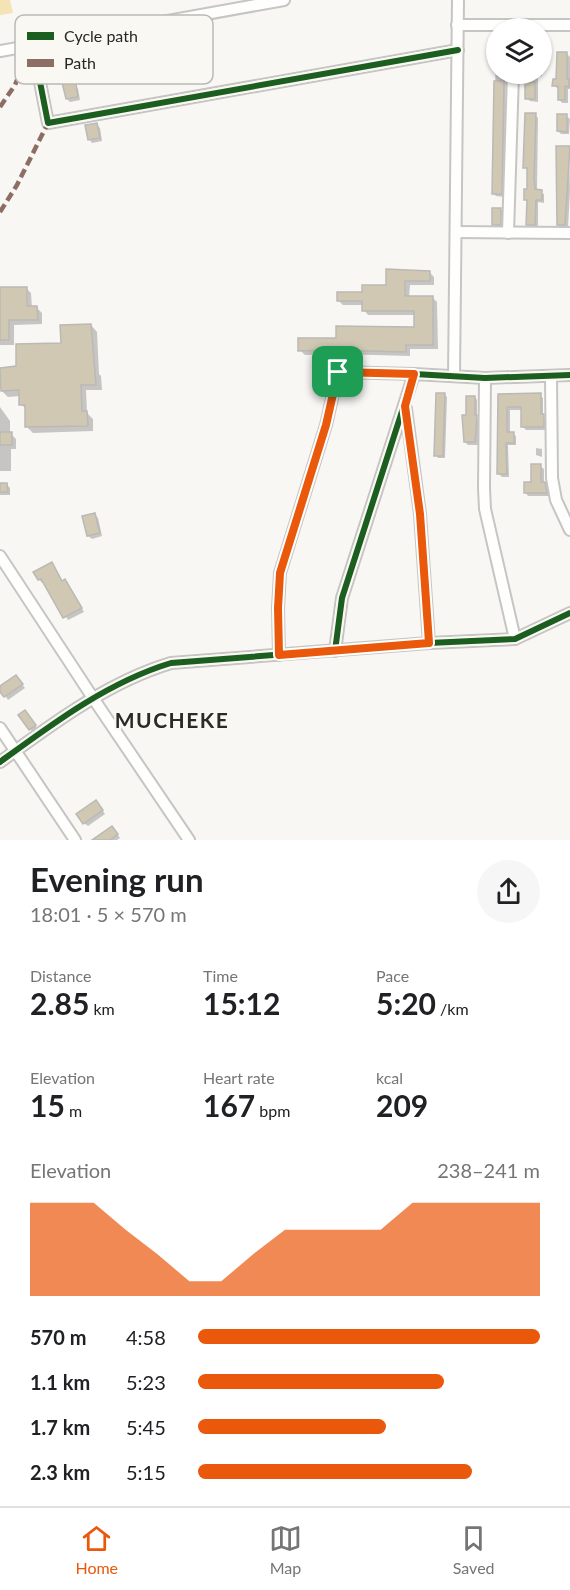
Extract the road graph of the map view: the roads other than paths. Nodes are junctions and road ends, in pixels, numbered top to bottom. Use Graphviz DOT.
graph roads {
  1 [pos="284,0"];
  2 [pos="458,0"];
  3 [pos="202,15"];
  4 [pos="457,25"];
  5 [pos="552,25"];
  6 [pos="570,25"];
  7 [pos="486,26"];
  8 [pos="15,49"];
  9 [pos="458,50"];
  10 [pos="0,51"];
  11 [pos="40,84"];
  12 [pos="513,84"];
  13 [pos="456,232"];
  14 [pos="508,233"];
  15 [pos="570,233"];
  16 [pos="414,374"];
  17 [pos="570,375"];
  18 [pos="454,376"];
  19 [pos="551,376"];
  20 [pos="485,378"];
  21 [pos="405,406"];
  22 [pos="570,530"];
  23 [pos="0,556"];
  24 [pos="570,613"];
  25 [pos="515,639"];
  26 [pos="429,643"];
  27 [pos="335,651"];
  28 [pos="279,655"];
  29 [pos="93,699"];
  30 [pos="0,728"];
  31 [pos="15,751"];
  32 [pos="0,762"];
  33 [pos="75,840"];
  34 [pos="189,840"];
  1 -- 3 [label="street"];
  2 -- 4 [label="street"];
  4 -- 7 [label="street"];
  4 -- 9 [label="street"];
  5 -- 6 [label="street"];
  8 -- 10 [label="street"];
  9 -- 11 [label="street"];
  9 -- 13 [label="street"];
  12 -- 14 [label="street"];
  13 -- 14 [label="street"];
  13 -- 18 [label="street"];
  14 -- 15 [label="street"];
  16 -- 18 [label="street"];
  16 -- 21 [label="street"];
  16 -- 28 [label="street"];
  17 -- 19 [label="street"];
  18 -- 20 [label="street"];
  19 -- 20 [label="street"];
  19 -- 22 [label="street"];
  20 -- 25 [label="street"];
  21 -- 26 [label="street"];
  21 -- 27 [label="street"];
  23 -- 29 [label="street"];
  24 -- 25 [label="street"];
  25 -- 26 [label="street"];
  26 -- 27 [label="street"];
  27 -- 28 [label="street"];
  28 -- 29 [label="street"];
  29 -- 31 [label="street"];
  29 -- 34 [label="street"];
  30 -- 31 [label="street"];
  31 -- 32 [label="street"];
  31 -- 33 [label="street"];
}
